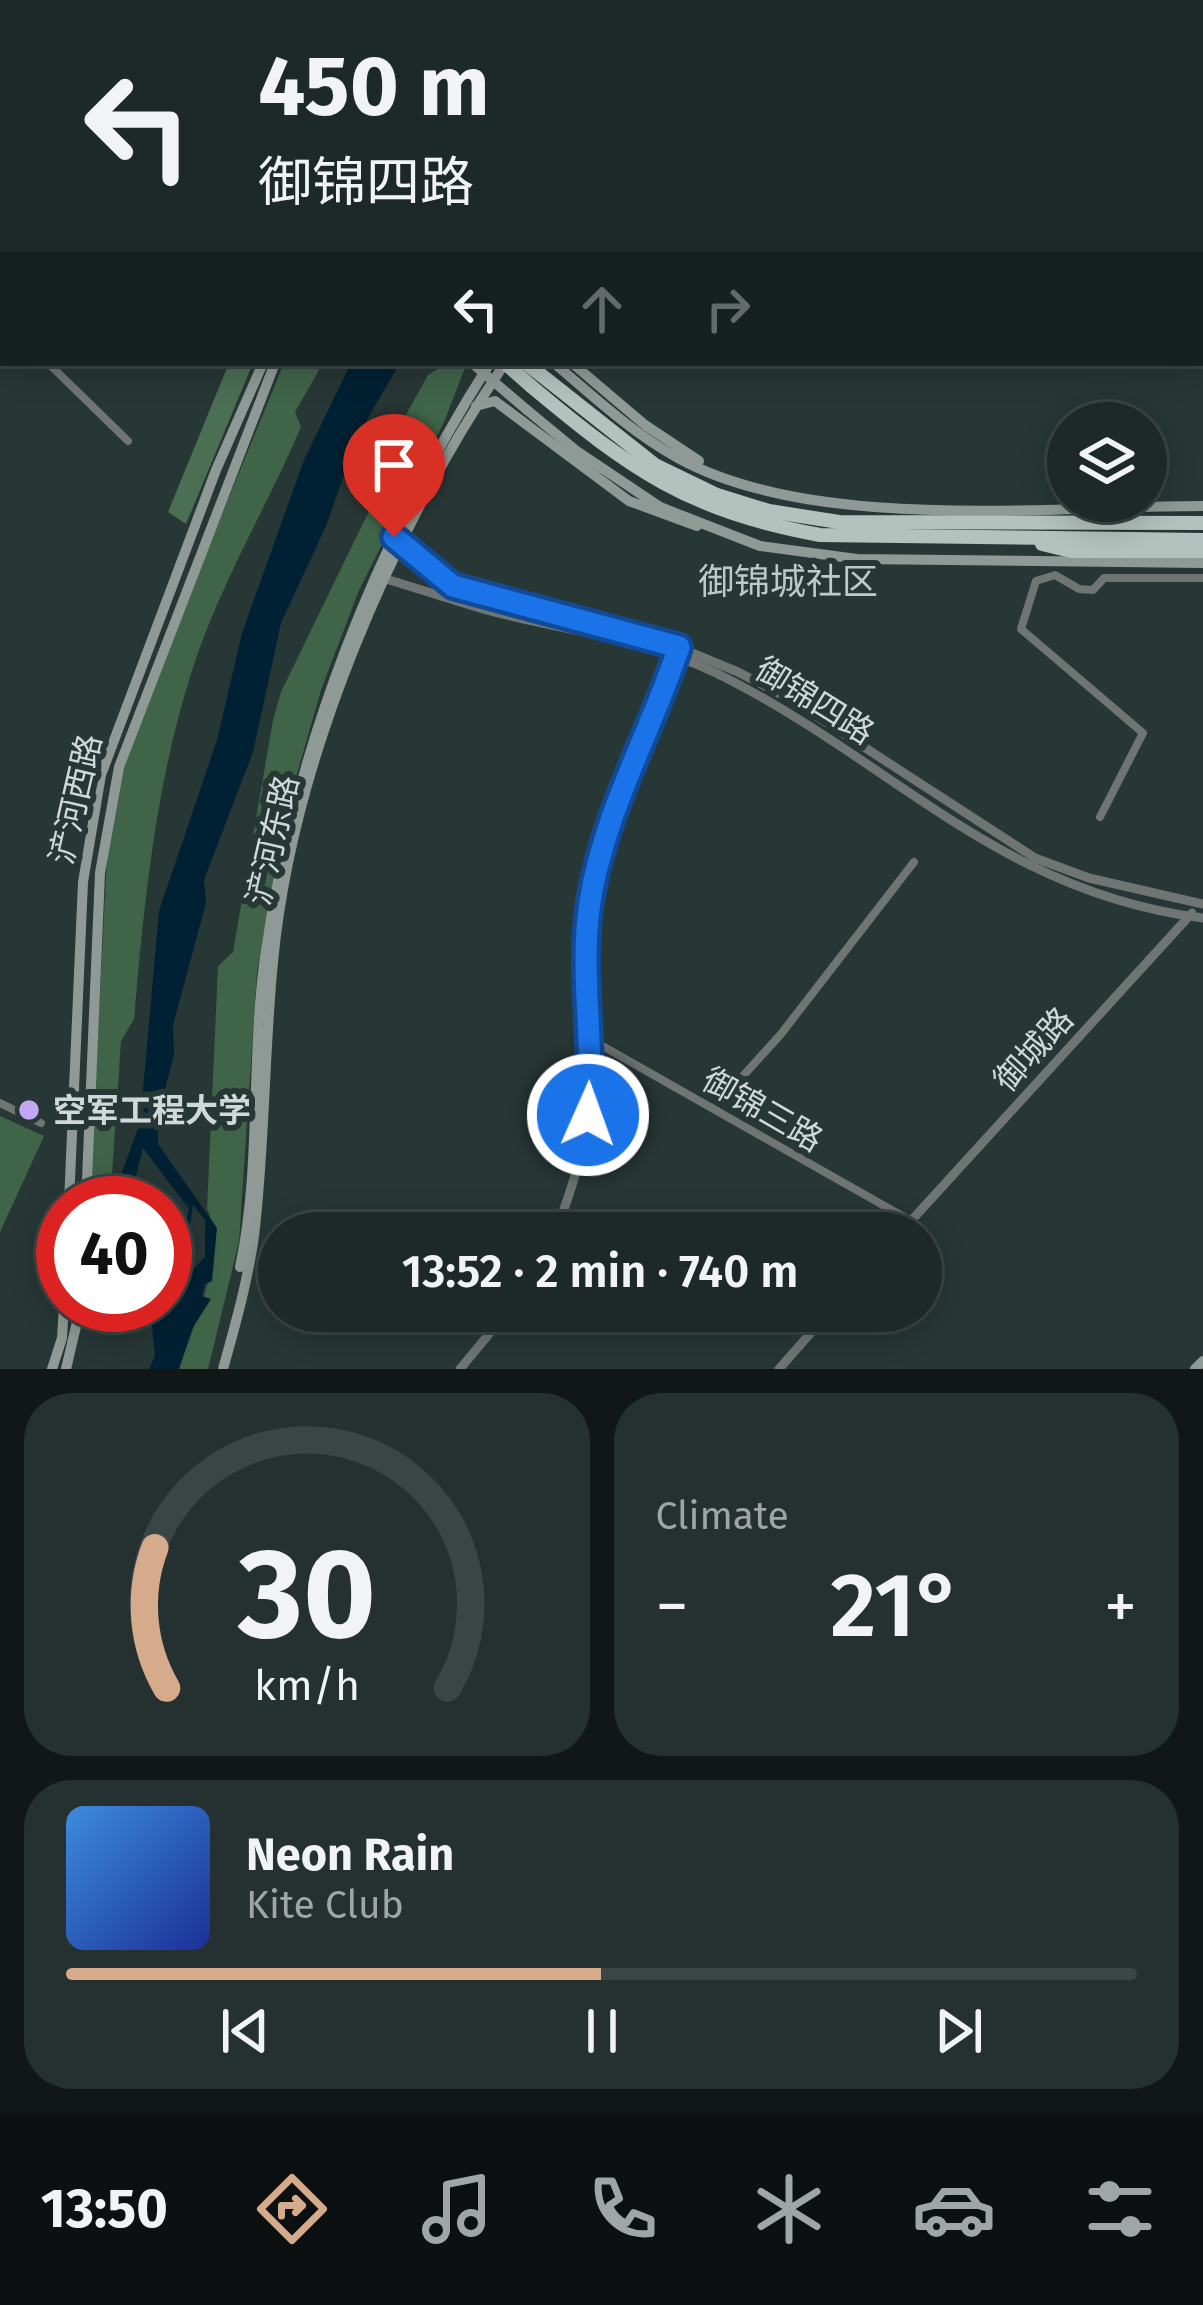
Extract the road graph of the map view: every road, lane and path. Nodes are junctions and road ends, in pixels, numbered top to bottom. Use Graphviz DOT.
graph roads {
  1 [pos="51,366"];
  2 [pos="262,366"];
  3 [pos="274,366"];
  4 [pos="476,366"];
  5 [pos="488,366"];
  6 [pos="503,366"];
  7 [pos="510,366"];
  8 [pos="528,366"];
  9 [pos="558,366"];
  10 [pos="576,366"];
  11 [pos="536,380"];
  12 [pos="476,406"];
  13 [pos="128,441"];
  14 [pos="762,490"];
  15 [pos="1203,506"];
  16 [pos="938,508"];
  17 [pos="1203,519"];
  18 [pos="1035,523"];
  19 [pos="708,527"];
  20 [pos="1020,538"];
  21 [pos="397,540"];
  22 [pos="1203,540"];
  23 [pos="1203,550"];
  24 [pos="1203,563"];
  25 [pos="380,578"];
  26 [pos="1203,578"];
  27 [pos="678,652"];
  28 [pos="1100,817"];
  29 [pos="914,862"];
  30 [pos="1202,902"];
  31 [pos="1189,916"];
  32 [pos="1203,918"];
  33 [pos="590,1040"];
  34 [pos="0,1102"];
  35 [pos="714,1108"];
  36 [pos="41,1123"];
  37 [pos="70,1176"];
  38 [pos="87,1176"];
  39 [pos="561,1212"];
  40 [pos="895,1212"];
  41 [pos="919,1212"];
  42 [pos="62,1332"];
  43 [pos="75,1332"];
  44 [pos="491,1332"];
  45 [pos="812,1332"];
  46 [pos="1203,1361"];
  47 [pos="52,1369"];
  48 [pos="66,1369"];
  49 [pos="220,1369"];
  50 [pos="460,1369"];
  51 [pos="779,1369"];
  52 [pos="1195,1369"];
  1 -- 13 [label="street"];
  2 -- 37 [label="main road, 浐河西路"];
  3 -- 38 [label="main road, 浐河西路"];
  4 -- 19 [label="main road, bridge"];
  5 -- 21 [label="main road, 浐河东路"];
  6 -- 12 [label="main road, 浐河东路"];
  7 -- 11 [label="highway, bridge"];
  8 -- 11 [label="highway"];
  9 -- 14 [label="main road"];
  10 -- 14 [label="main road"];
  11 -- 18 [label="highway"];
  11 -- 20 [label="highway"];
  12 -- 19 [label="main road"];
  12 -- 21 [label="main road, 浐河东路"];
  14 -- 16 [label="main road"];
  15 -- 16 [label="main road"];
  16 -- 18 [label="main road"];
  17 -- 18 [label="highway"];
  19 -- 24 [label="main road"];
  20 -- 22 [label="highway"];
  20 -- 23 [label="highway"];
  21 -- 25 [label="main road, 浐河东路"];
  21 -- 27 [label="street, 御锦四路"];
  25 -- 27 [label="street, 御锦四路"];
  25 -- 49 [label="main road, 浐河东路"];
  26 -- 28 [label="street"];
  27 -- 30 [label="street, 御锦四路"];
  27 -- 31 [label="street, 御锦四路"];
  27 -- 33 [label="street"];
  29 -- 35 [label="street"];
  30 -- 31 [label="street, 御城路"];
  31 -- 32 [label="street, 御锦四路"];
  31 -- 41 [label="street, 御城路"];
  33 -- 35 [label="street, 御锦三路"];
  33 -- 39 [label="street"];
  34 -- 36 [label="street"];
  35 -- 40 [label="street, 御锦三路"];
  42 -- 47 [label="main road"];
  43 -- 48 [label="main road"];
  44 -- 50 [label="street"];
  45 -- 51 [label="street"];
  46 -- 52 [label="main road"];
}
